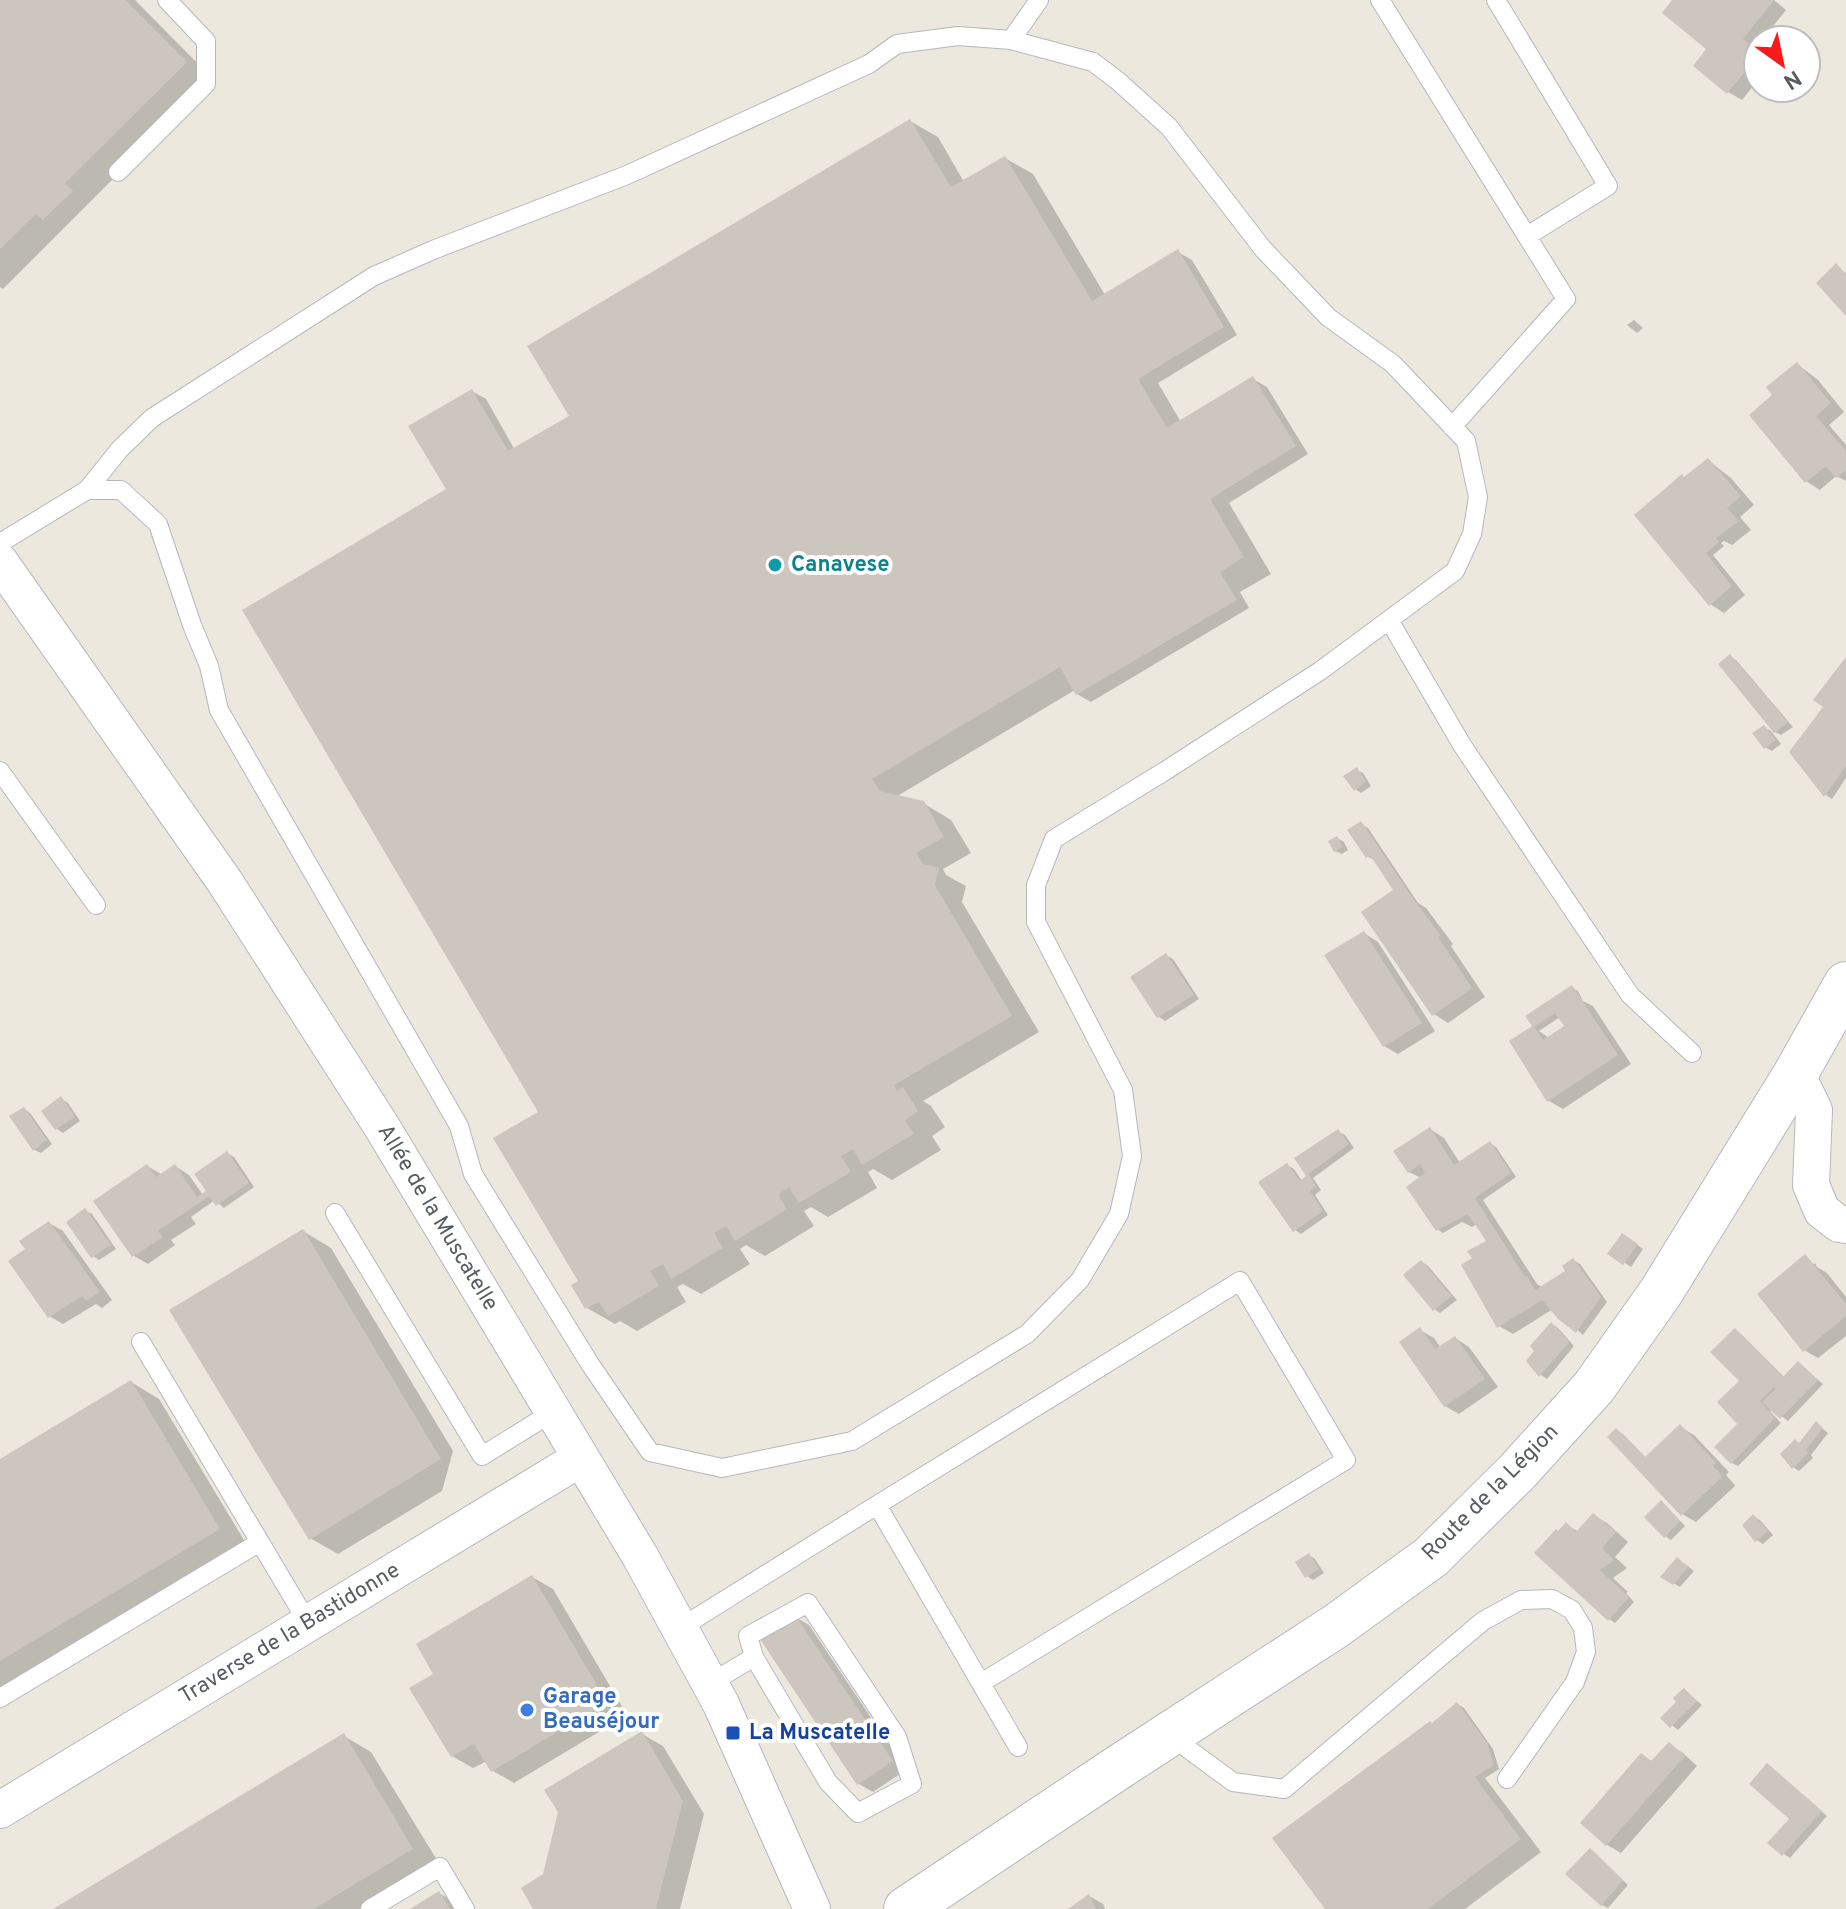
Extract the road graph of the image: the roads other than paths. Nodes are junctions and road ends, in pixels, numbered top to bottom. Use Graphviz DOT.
graph roads {
  1 [pos="167,0"];
  2 [pos="1039,0"];
  3 [pos="1380,0"];
  4 [pos="1496,0"];
  5 [pos="1011,40"];
  6 [pos="118,172"];
  7 [pos="1527,236"];
  8 [pos="1452,427"];
  9 [pos="87,490"];
  10 [pos="0,543"];
  11 [pos="0,562"];
  12 [pos="1389,620"];
  13 [pos="0,771"];
  14 [pos="96,905"];
  15 [pos="1846,984"];
  16 [pos="1692,1053"];
  17 [pos="1796,1073"];
  18 [pos="335,1213"];
  19 [pos="1846,1225"];
  20 [pos="141,1342"];
  21 [pos="553,1412"];
  22 [pos="581,1458"];
  23 [pos="877,1505"];
  24 [pos="260,1542"];
  25 [pos="308,1623"];
  26 [pos="680,1628"];
  27 [pos="754,1657"];
  28 [pos="981,1683"];
  29 [pos="709,1684"];
  30 [pos="0,1698"];
  31 [pos="1169,1735"];
  32 [pos="1018,1747"];
  33 [pos="1507,1779"];
  34 [pos="0,1810"];
  35 [pos="370,1909"];
  36 [pos="465,1909"];
  37 [pos="812,1909"];
  38 [pos="906,1909"];
  1 -- 6 [label="lane"];
  2 -- 5 [label="lane"];
  3 -- 7 [label="lane"];
  4 -- 7 [label="lane"];
  5 -- 8 [label="lane"];
  5 -- 9 [label="lane"];
  7 -- 8 [label="lane"];
  8 -- 12 [label="lane"];
  9 -- 10 [label="lane"];
  9 -- 12 [label="lane"];
  11 -- 21 [label="street, Allée de la Muscatelle"];
  12 -- 16 [label="lane"];
  13 -- 14 [label="lane"];
  15 -- 17 [label="main road, Route de la Légion"];
  17 -- 19 [label="street"];
  17 -- 31 [label="main road, Route de la Légion"];
  18 -- 21 [label="lane"];
  20 -- 24 [label="lane"];
  21 -- 22 [label="street, Allée de la Muscatelle"];
  22 -- 25 [label="street, Traverse de la Bastidonne"];
  22 -- 26 [label="street, Allée de la Muscatelle"];
  23 -- 26 [label="lane"];
  23 -- 28 [label="lane"];
  23 -- 28 [label="lane"];
  24 -- 25 [label="lane"];
  24 -- 30 [label="lane"];
  25 -- 34 [label="street, Traverse de la Bastidonne"];
  26 -- 29 [label="street, Allée de la Muscatelle"];
  27 -- 27 [label="lane"];
  27 -- 29 [label="lane"];
  28 -- 32 [label="lane"];
  29 -- 37 [label="street, Allée de la Muscatelle"];
  31 -- 33 [label="lane"];
  31 -- 38 [label="main road, Route de la Légion"];
  35 -- 36 [label="lane"];
}
